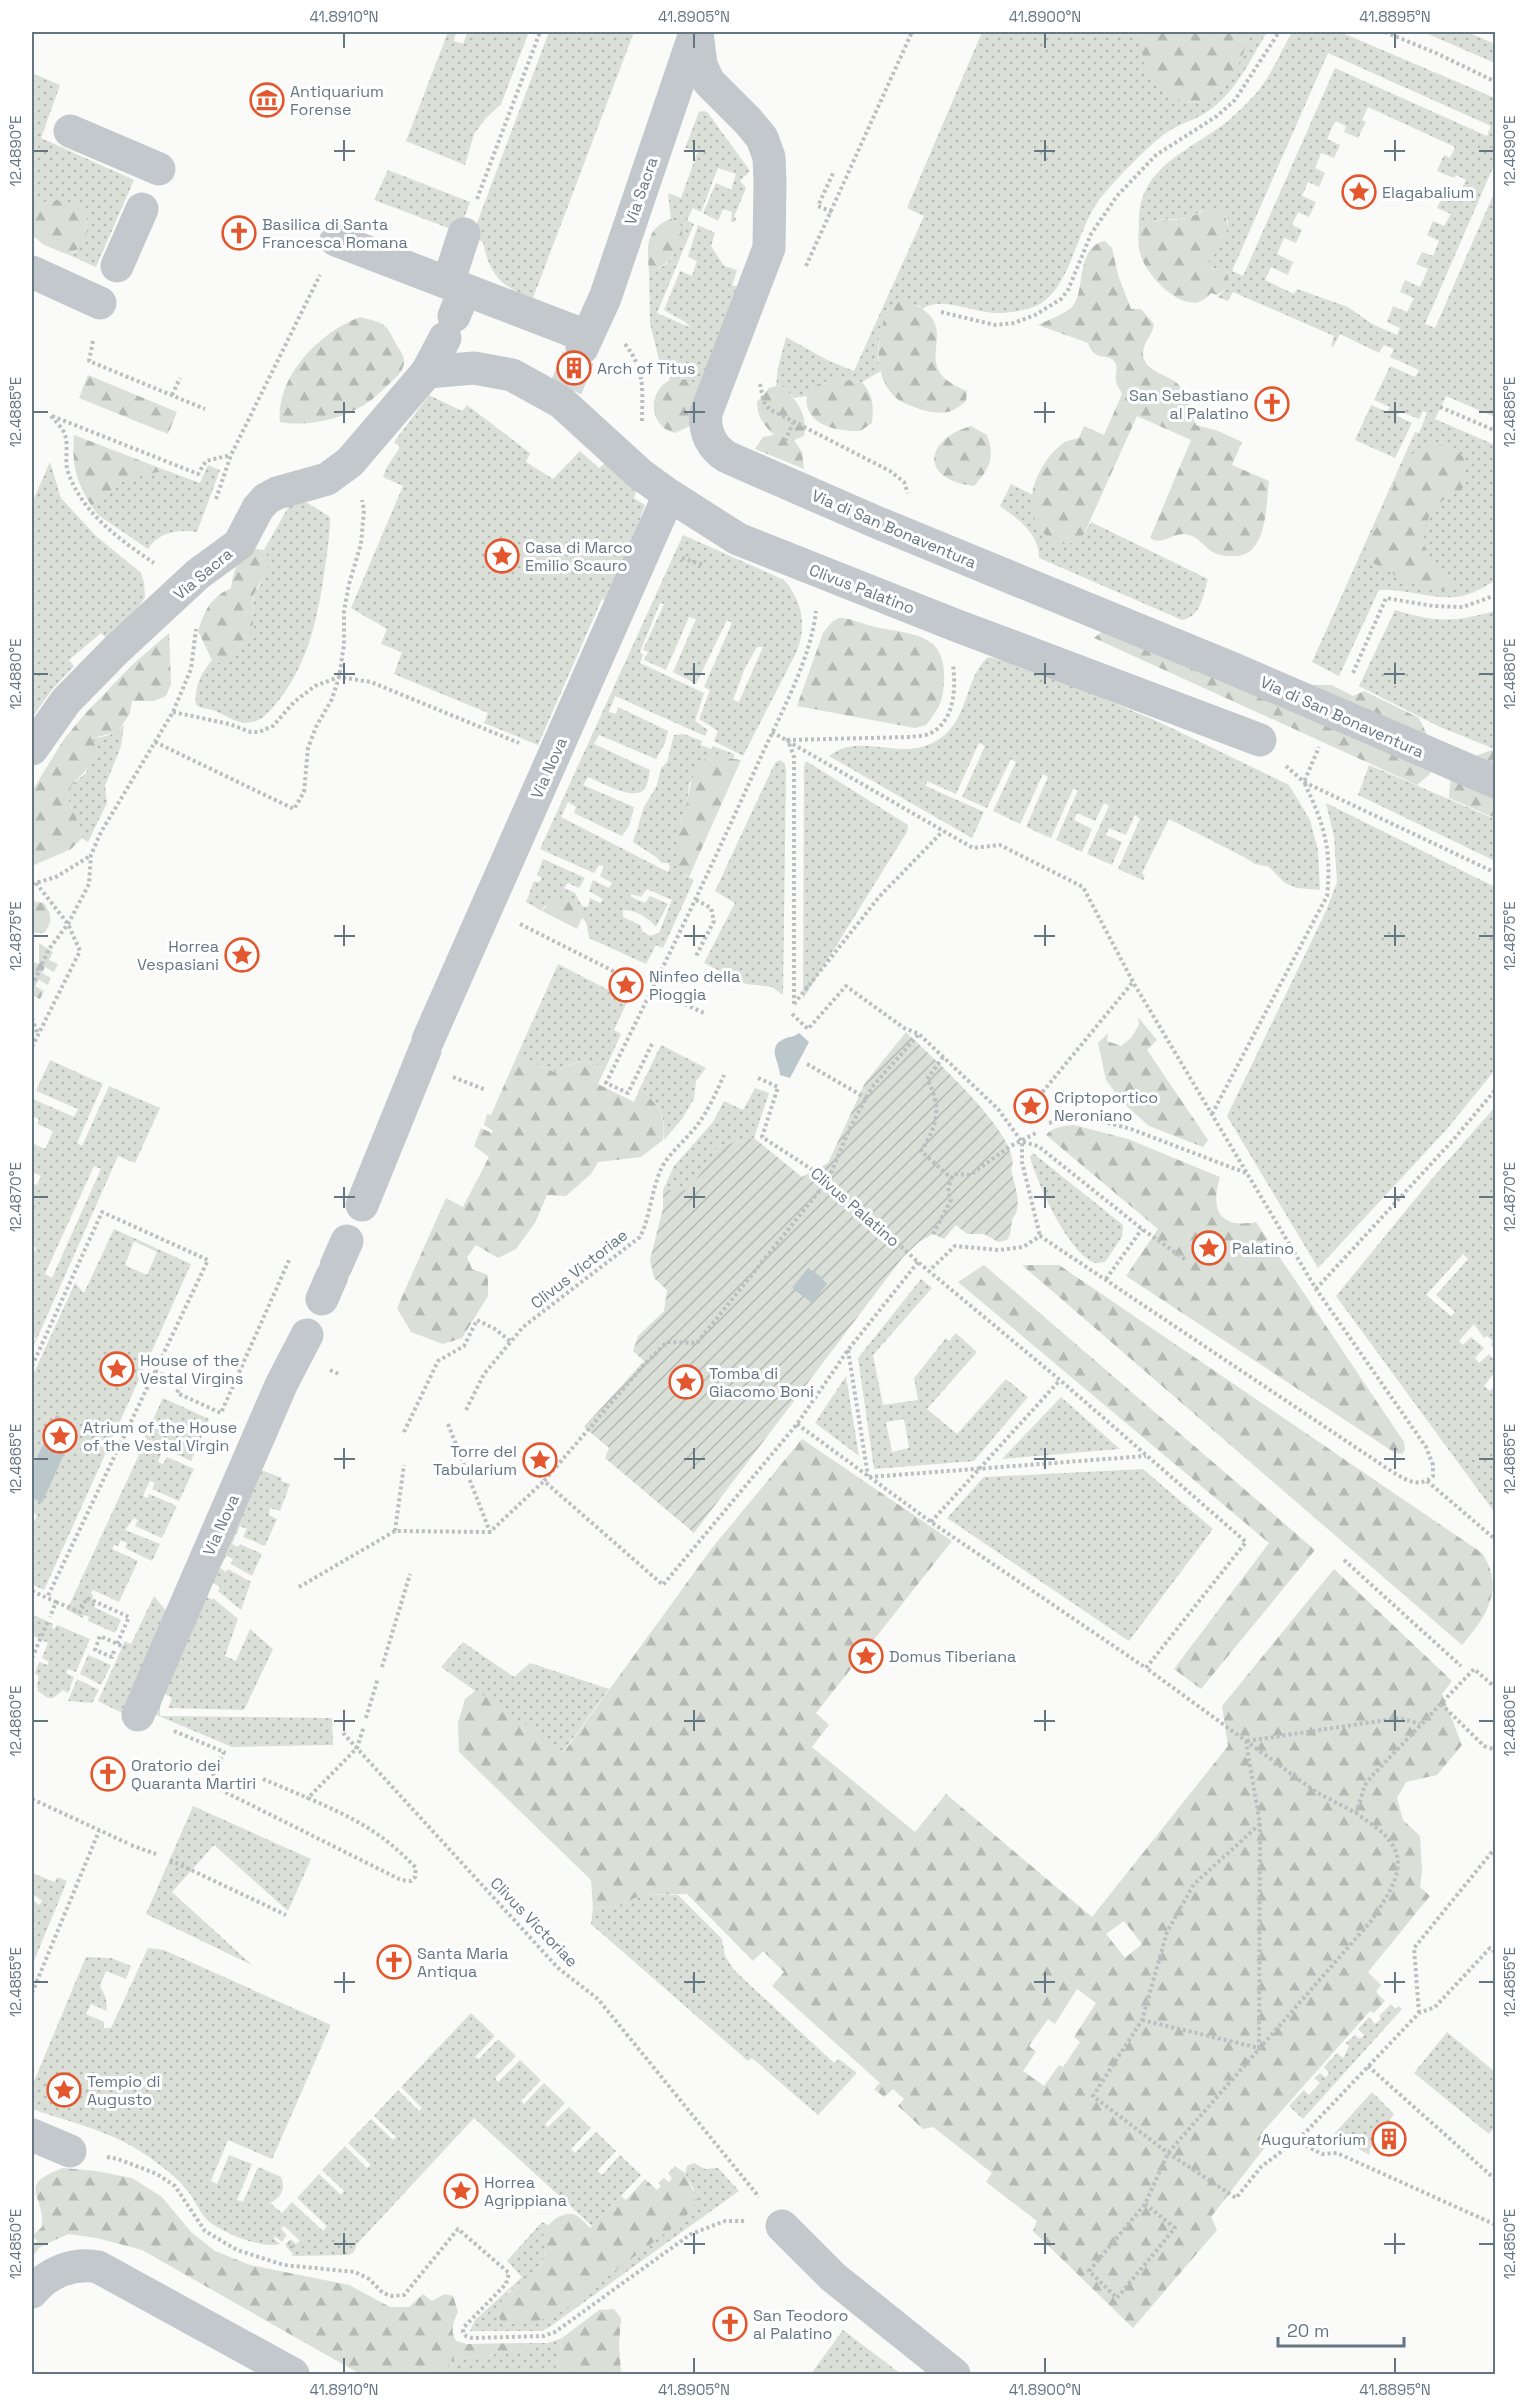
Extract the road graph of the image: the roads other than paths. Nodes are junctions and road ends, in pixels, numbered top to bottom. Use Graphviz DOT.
graph roads {
  1 [pos="696,32"];
  2 [pos="70,131"];
  3 [pos="159,169"];
  4 [pos="142,209"];
  5 [pos="464,234"];
  6 [pos="329,254"];
  7 [pos="117,266"];
  8 [pos="32,272"];
  9 [pos="100,303"];
  10 [pos="453,307"];
  11 [pos="427,372"];
  12 [pos="669,495"];
  13 [pos="1260,740"];
  14 [pos="32,749"];
  15 [pos="1496,782"];
  16 [pos="138,1715"];
  17 [pos="32,2135"];
  18 [pos="70,2151"];
  19 [pos="782,2226"];
  20 [pos="32,2292"];
  21 [pos="293,2374"];
  22 [pos="954,2374"];
  1 -- 10 [label="street, Via Sacra"];
  1 -- 15 [label="street, Via di San Bonaventura"];
  2 -- 3 [label="street"];
  4 -- 7 [label="street"];
  5 -- 10 [label="street, Via Sacra"];
  6 -- 10 [label="street"];
  8 -- 9 [label="street"];
  10 -- 11 [label="street, Via Sacra"];
  11 -- 12 [label="street, Clivus Palatino"];
  11 -- 14 [label="street, Via Sacra"];
  12 -- 13 [label="street, Clivus Palatino"];
  12 -- 16 [label="street, Via Nova"];
  17 -- 18 [label="street"];
  19 -- 22 [label="street"];
  20 -- 21 [label="street"];
}
